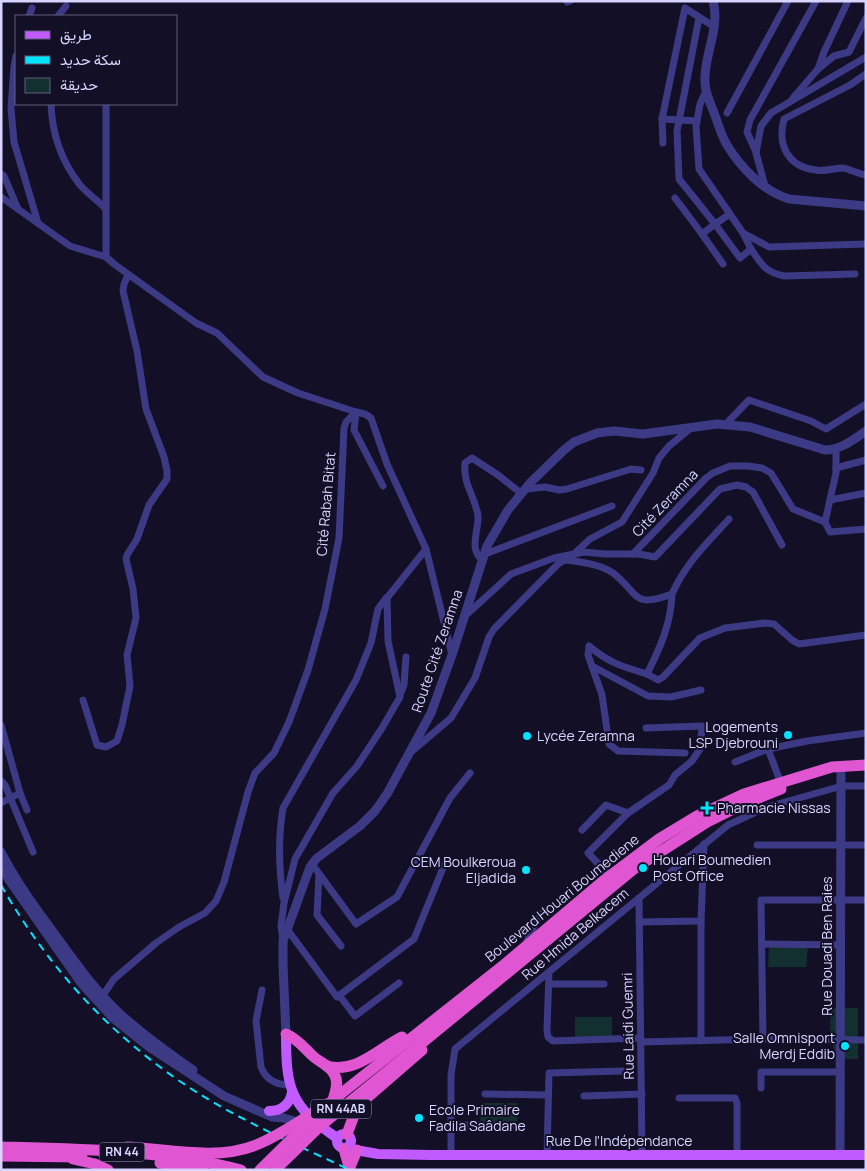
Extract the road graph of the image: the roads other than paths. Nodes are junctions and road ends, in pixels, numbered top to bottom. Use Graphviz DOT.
graph roads {
  1 [pos="713,1"];
  2 [pos="788,1"];
  3 [pos="816,1"];
  4 [pos="848,1"];
  5 [pos="685,5"];
  6 [pos="66,6"];
  7 [pos="32,8"];
  8 [pos="29,15"];
  9 [pos="59,15"];
  10 [pos="699,18"];
  11 [pos="866,18"];
  12 [pos="713,26"];
  13 [pos="866,57"];
  14 [pos="15,62"];
  15 [pos="818,69"];
  16 [pos="866,74"];
  17 [pos="705,93"];
  18 [pos="789,102"];
  19 [pos="51,105"];
  20 [pos="106,105"];
  21 [pos="727,113"];
  22 [pos="662,119"];
  23 [pos="679,120"];
  24 [pos="697,121"];
  25 [pos="663,143"];
  26 [pos="756,153"];
  27 [pos="1,174"];
  28 [pos="866,176"];
  29 [pos="765,186"];
  30 [pos="1,197"];
  31 [pos="675,198"];
  32 [pos="866,206"];
  33 [pos="18,209"];
  34 [pos="106,209"];
  35 [pos="730,214"];
  36 [pos="38,223"];
  37 [pos="715,224"];
  38 [pos="743,233"];
  39 [pos="702,234"];
  40 [pos="866,244"];
  41 [pos="752,249"];
  42 [pos="106,256"];
  43 [pos="723,264"];
  44 [pos="855,274"];
  45 [pos="128,275"];
  46 [pos="866,404"];
  47 [pos="356,412"];
  48 [pos="725,425"];
  49 [pos="691,428"];
  50 [pos="866,431"];
  51 [pos="866,437"];
  52 [pos="836,448"];
  53 [pos="866,460"];
  54 [pos="836,468"];
  55 [pos="641,470"];
  56 [pos="383,486"];
  57 [pos="524,492"];
  58 [pos="866,493"];
  59 [pos="830,500"];
  60 [pos="612,506"];
  61 [pos="729,519"];
  62 [pos="825,522"];
  63 [pos="866,529"];
  64 [pos="782,545"];
  65 [pos="426,549"];
  66 [pos="574,554"];
  67 [pos="633,554"];
  68 [pos="484,557"];
  69 [pos="565,560"];
  70 [pos="672,594"];
  71 [pos="387,598"];
  72 [pos="464,618"];
  73 [pos="866,635"];
  74 [pos="452,655"];
  75 [pos="406,657"];
  76 [pos="591,665"];
  77 [pos="647,674"];
  78 [pos="701,690"];
  79 [pos="399,696"];
  80 [pos="83,700"];
  81 [pos="1,725"];
  82 [pos="646,728"];
  83 [pos="866,733"];
  84 [pos="768,749"];
  85 [pos="411,752"];
  86 [pos="685,753"];
  87 [pos="735,762"];
  88 [pos="866,765"];
  89 [pos="841,770"];
  90 [pos="866,770"];
  91 [pos="470,773"];
  92 [pos="1,781"];
  93 [pos="781,785"];
  94 [pos="842,786"];
  95 [pos="866,786"];
  96 [pos="20,793"];
  97 [pos="9,798"];
  98 [pos="1,803"];
  99 [pos="27,810"];
  100 [pos="628,813"];
  101 [pos="582,830"];
  102 [pos="704,844"];
  103 [pos="757,845"];
  104 [pos="841,845"];
  105 [pos="866,845"];
  106 [pos="1,852"];
  107 [pos="33,852"];
  108 [pos="445,863"];
  109 [pos="312,864"];
  110 [pos="1,866"];
  111 [pos="319,874"];
  112 [pos="610,876"];
  113 [pos="639,898"];
  114 [pos="841,900"];
  115 [pos="866,900"];
  116 [pos="284,903"];
  117 [pos="540,914"];
  118 [pos="701,921"];
  119 [pos="639,922"];
  120 [pos="287,929"];
  121 [pos="284,942"];
  122 [pos="762,944"];
  123 [pos="841,945"];
  124 [pos="341,946"];
  125 [pos="522,956"];
  126 [pos="549,972"];
  127 [pos="399,982"];
  128 [pos="549,984"];
  129 [pos="604,984"];
  130 [pos="262,990"];
  131 [pos="103,995"];
  132 [pos="339,995"];
  133 [pos="286,1034"];
  134 [pos="414,1035"];
  135 [pos="763,1039"];
  136 [pos="641,1040"];
  137 [pos="840,1040"];
  138 [pos="866,1040"];
  139 [pos="700,1041"];
  140 [pos="327,1066"];
  141 [pos="623,1071"];
  142 [pos="840,1072"];
  143 [pos="291,1088"];
  144 [pos="761,1088"];
  145 [pos="485,1094"];
  146 [pos="642,1094"];
  147 [pos="548,1095"];
  148 [pos="584,1096"];
  149 [pos="679,1098"];
  150 [pos="331,1102"];
  151 [pos="269,1111"];
  152 [pos="284,1118"];
  153 [pos="451,1125"];
  154 [pos="513,1125"];
  155 [pos="327,1131"];
  156 [pos="347,1143"];
  157 [pos="1,1147"];
  158 [pos="55,1152"];
  159 [pos="642,1154"];
  160 [pos="451,1155"];
  161 [pos="547,1155"];
  162 [pos="737,1155"];
  163 [pos="840,1155"];
  164 [pos="866,1155"];
  165 [pos="1,1156"];
  166 [pos="350,1168"];
  167 [pos="199,1169"];
  168 [pos="108,1170"];
  169 [pos="173,1170"];
  170 [pos="241,1170"];
  171 [pos="260,1170"];
  172 [pos="275,1170"];
  1 -- 12 [label="street"];
  2 -- 21 [label="street"];
  3 -- 26 [label="street"];
  4 -- 15 [label="street"];
  5 -- 10 [label="street"];
  5 -- 22 [label="street"];
  6 -- 9 [label="street"];
  7 -- 8 [label="street"];
  10 -- 12 [label="street"];
  10 -- 23 [label="street"];
  11 -- 15 [label="street"];
  12 -- 17 [label="street"];
  13 -- 18 [label="street"];
  14 -- 36 [label="street"];
  15 -- 18 [label="street"];
  16 -- 28 [label="street"];
  17 -- 24 [label="street"];
  17 -- 29 [label="street"];
  18 -- 26 [label="street"];
  19 -- 34 [label="street"];
  20 -- 34 [label="street"];
  22 -- 23 [label="street"];
  22 -- 25 [label="street"];
  23 -- 24 [label="street"];
  23 -- 37 [label="street"];
  24 -- 35 [label="street"];
  26 -- 29 [label="street"];
  27 -- 33 [label="street"];
  29 -- 32 [label="street"];
  30 -- 33 [label="street"];
  31 -- 39 [label="street"];
  33 -- 36 [label="street"];
  34 -- 42 [label="street"];
  35 -- 37 [label="street"];
  35 -- 38 [label="street"];
  36 -- 42 [label="street"];
  37 -- 39 [label="street"];
  37 -- 41 [label="street"];
  38 -- 40 [label="street"];
  38 -- 41 [label="street"];
  39 -- 43 [label="street"];
  41 -- 44 [label="street"];
  42 -- 45 [label="street"];
  45 -- 47 [label="street"];
  45 -- 80 [label="street"];
  46 -- 48 [label="street"];
  47 -- 56 [label="street"];
  47 -- 65 [label="street"];
  47 -- 131 [label="street, Cité Rabah Bitat"];
  48 -- 49 [label="street, Route Cité Zeramna"];
  48 -- 52 [label="street, Route Cité Zeramna"];
  49 -- 57 [label="street, Route Cité Zeramna"];
  49 -- 66 [label="street"];
  50 -- 52 [label="street"];
  51 -- 52 [label="street"];
  52 -- 54 [label="street"];
  53 -- 54 [label="street"];
  54 -- 59 [label="street"];
  55 -- 57 [label="street"];
  57 -- 68 [label="street, Route Cité Zeramna"];
  57 -- 68 [label="street"];
  58 -- 59 [label="street"];
  59 -- 62 [label="street"];
  60 -- 68 [label="street"];
  61 -- 70 [label="street"];
  62 -- 63 [label="street, Cité Zeramna"];
  62 -- 67 [label="street, Cité Zeramna"];
  64 -- 67 [label="street, Cité Zeramna"];
  65 -- 71 [label="street"];
  65 -- 74 [label="street"];
  66 -- 67 [label="street, Cité Zeramna"];
  66 -- 69 [label="street"];
  66 -- 72 [label="street, Cité Zeramna"];
  68 -- 72 [label="street, Route Cité Zeramna"];
  69 -- 70 [label="street"];
  69 -- 85 [label="street"];
  70 -- 77 [label="street"];
  71 -- 79 [label="street"];
  71 -- 116 [label="street"];
  72 -- 74 [label="street, Route Cité Zeramna"];
  73 -- 77 [label="street"];
  74 -- 85 [label="street, Route Cité Zeramna"];
  75 -- 79 [label="street"];
  76 -- 77 [label="street"];
  76 -- 78 [label="street"];
  76 -- 86 [label="street"];
  79 -- 116 [label="street"];
  81 -- 96 [label="street"];
  82 -- 100 [label="street"];
  83 -- 84 [label="street"];
  84 -- 87 [label="street"];
  84 -- 93 [label="street"];
  85 -- 109 [label="street, Route Cité Zeramna"];
  88 -- 89 [label="highway, Boulevard Houari Boumediene"];
  89 -- 90 [label="highway, Boulevard Houari Boumediene"];
  89 -- 93 [label="highway, Boulevard Houari Boumediene"];
  89 -- 94 [label="street, Rue Douadi Ben Raies"];
  91 -- 111 [label="street"];
  92 -- 97 [label="street"];
  93 -- 112 [label="highway, Boulevard Houari Boumediene"];
  93 -- 125 [label="highway, Boulevard Houari Boumediene"];
  94 -- 95 [label="street, Rue Hmida Belkacem"];
  94 -- 102 [label="street, Rue Hmida Belkacem"];
  94 -- 104 [label="street, Rue Douadi Ben Raies"];
  96 -- 97 [label="street"];
  96 -- 99 [label="street"];
  97 -- 98 [label="street"];
  97 -- 107 [label="street"];
  100 -- 101 [label="street"];
  100 -- 112 [label="street"];
  102 -- 113 [label="street, Rue Hmida Belkacem"];
  102 -- 118 [label="street"];
  103 -- 104 [label="street"];
  104 -- 105 [label="street"];
  104 -- 114 [label="street, Rue Douadi Ben Raies"];
  106 -- 131 [label="street"];
  108 -- 132 [label="street"];
  109 -- 111 [label="street"];
  109 -- 120 [label="street, Route Cité Zeramna"];
  110 -- 152 [label="street"];
  111 -- 124 [label="street"];
  112 -- 125 [label="highway, Boulevard Houari Boumediene"];
  113 -- 119 [label="street, Rue Laidi Guemri"];
  113 -- 126 [label="street, Rue Hmida Belkacem"];
  114 -- 115 [label="street"];
  114 -- 122 [label="street"];
  114 -- 123 [label="street, Rue Douadi Ben Raies"];
  116 -- 121 [label="street"];
  117 -- 125 [label="street"];
  118 -- 119 [label="street"];
  118 -- 139 [label="street"];
  119 -- 136 [label="street, Rue Laidi Guemri"];
  120 -- 121 [label="street, Route Cité Zeramna"];
  120 -- 132 [label="street"];
  121 -- 133 [label="street, Route Cité Zeramna"];
  122 -- 123 [label="street"];
  122 -- 135 [label="street"];
  123 -- 137 [label="street, Rue Douadi Ben Raies"];
  125 -- 134 [label="highway, Boulevard Houari Boumediene"];
  125 -- 156 [label="highway"];
  125 -- 172 [label="highway, Boulevard Houari Boumediene / RN 44AB, bridge"];
  126 -- 128 [label="street"];
  126 -- 153 [label="street, Rue Hmida Belkacem"];
  127 -- 132 [label="street"];
  128 -- 129 [label="street"];
  128 -- 136 [label="street"];
  130 -- 143 [label="street"];
  131 -- 151 [label="street"];
  133 -- 140 [label="highway"];
  133 -- 143 [label="main road, Route Cité Zeramna"];
  134 -- 140 [label="highway"];
  134 -- 150 [label="highway, Boulevard Houari Boumediene"];
  135 -- 137 [label="street"];
  135 -- 139 [label="street"];
  136 -- 139 [label="street"];
  136 -- 146 [label="street, Rue Laidi Guemri"];
  137 -- 138 [label="street"];
  137 -- 142 [label="street, Rue Douadi Ben Raies"];
  140 -- 150 [label="highway"];
  141 -- 147 [label="street"];
  142 -- 144 [label="street"];
  142 -- 163 [label="street, Rue Douadi Ben Raies"];
  143 -- 151 [label="main road"];
  143 -- 155 [label="main road, Route Cité Zeramna"];
  145 -- 147 [label="street"];
  146 -- 148 [label="street"];
  146 -- 159 [label="street, Rue Laidi Guemri"];
  147 -- 161 [label="street"];
  149 -- 162 [label="street"];
  150 -- 158 [label="highway, RN 44, bridge"];
  150 -- 171 [label="highway, RN 44AB, bridge"];
  151 -- 152 [label="street"];
  152 -- 155 [label="street"];
  153 -- 154 [label="street"];
  153 -- 160 [label="street, Rue Hmida Belkacem"];
  155 -- 156 [label="main road, Route Cité Zeramna"];
  156 -- 160 [label="main road, Rue De l'Indépendance"];
  156 -- 166 [label="highway"];
  157 -- 158 [label="highway, RN 44"];
  158 -- 165 [label="highway, RN 44"];
  158 -- 167 [label="highway, RN 44"];
  158 -- 168 [label="highway"];
  158 -- 170 [label="highway, RN 44"];
  159 -- 161 [label="main road, Rue De l'Indépendance"];
  159 -- 162 [label="main road, Rue De l'Indépendance"];
  160 -- 161 [label="main road, Rue De l'Indépendance"];
  162 -- 163 [label="main road, Rue De l'Indépendance"];
  163 -- 164 [label="main road, Rue De l'Indépendance"];
  167 -- 169 [label="highway"];
}
